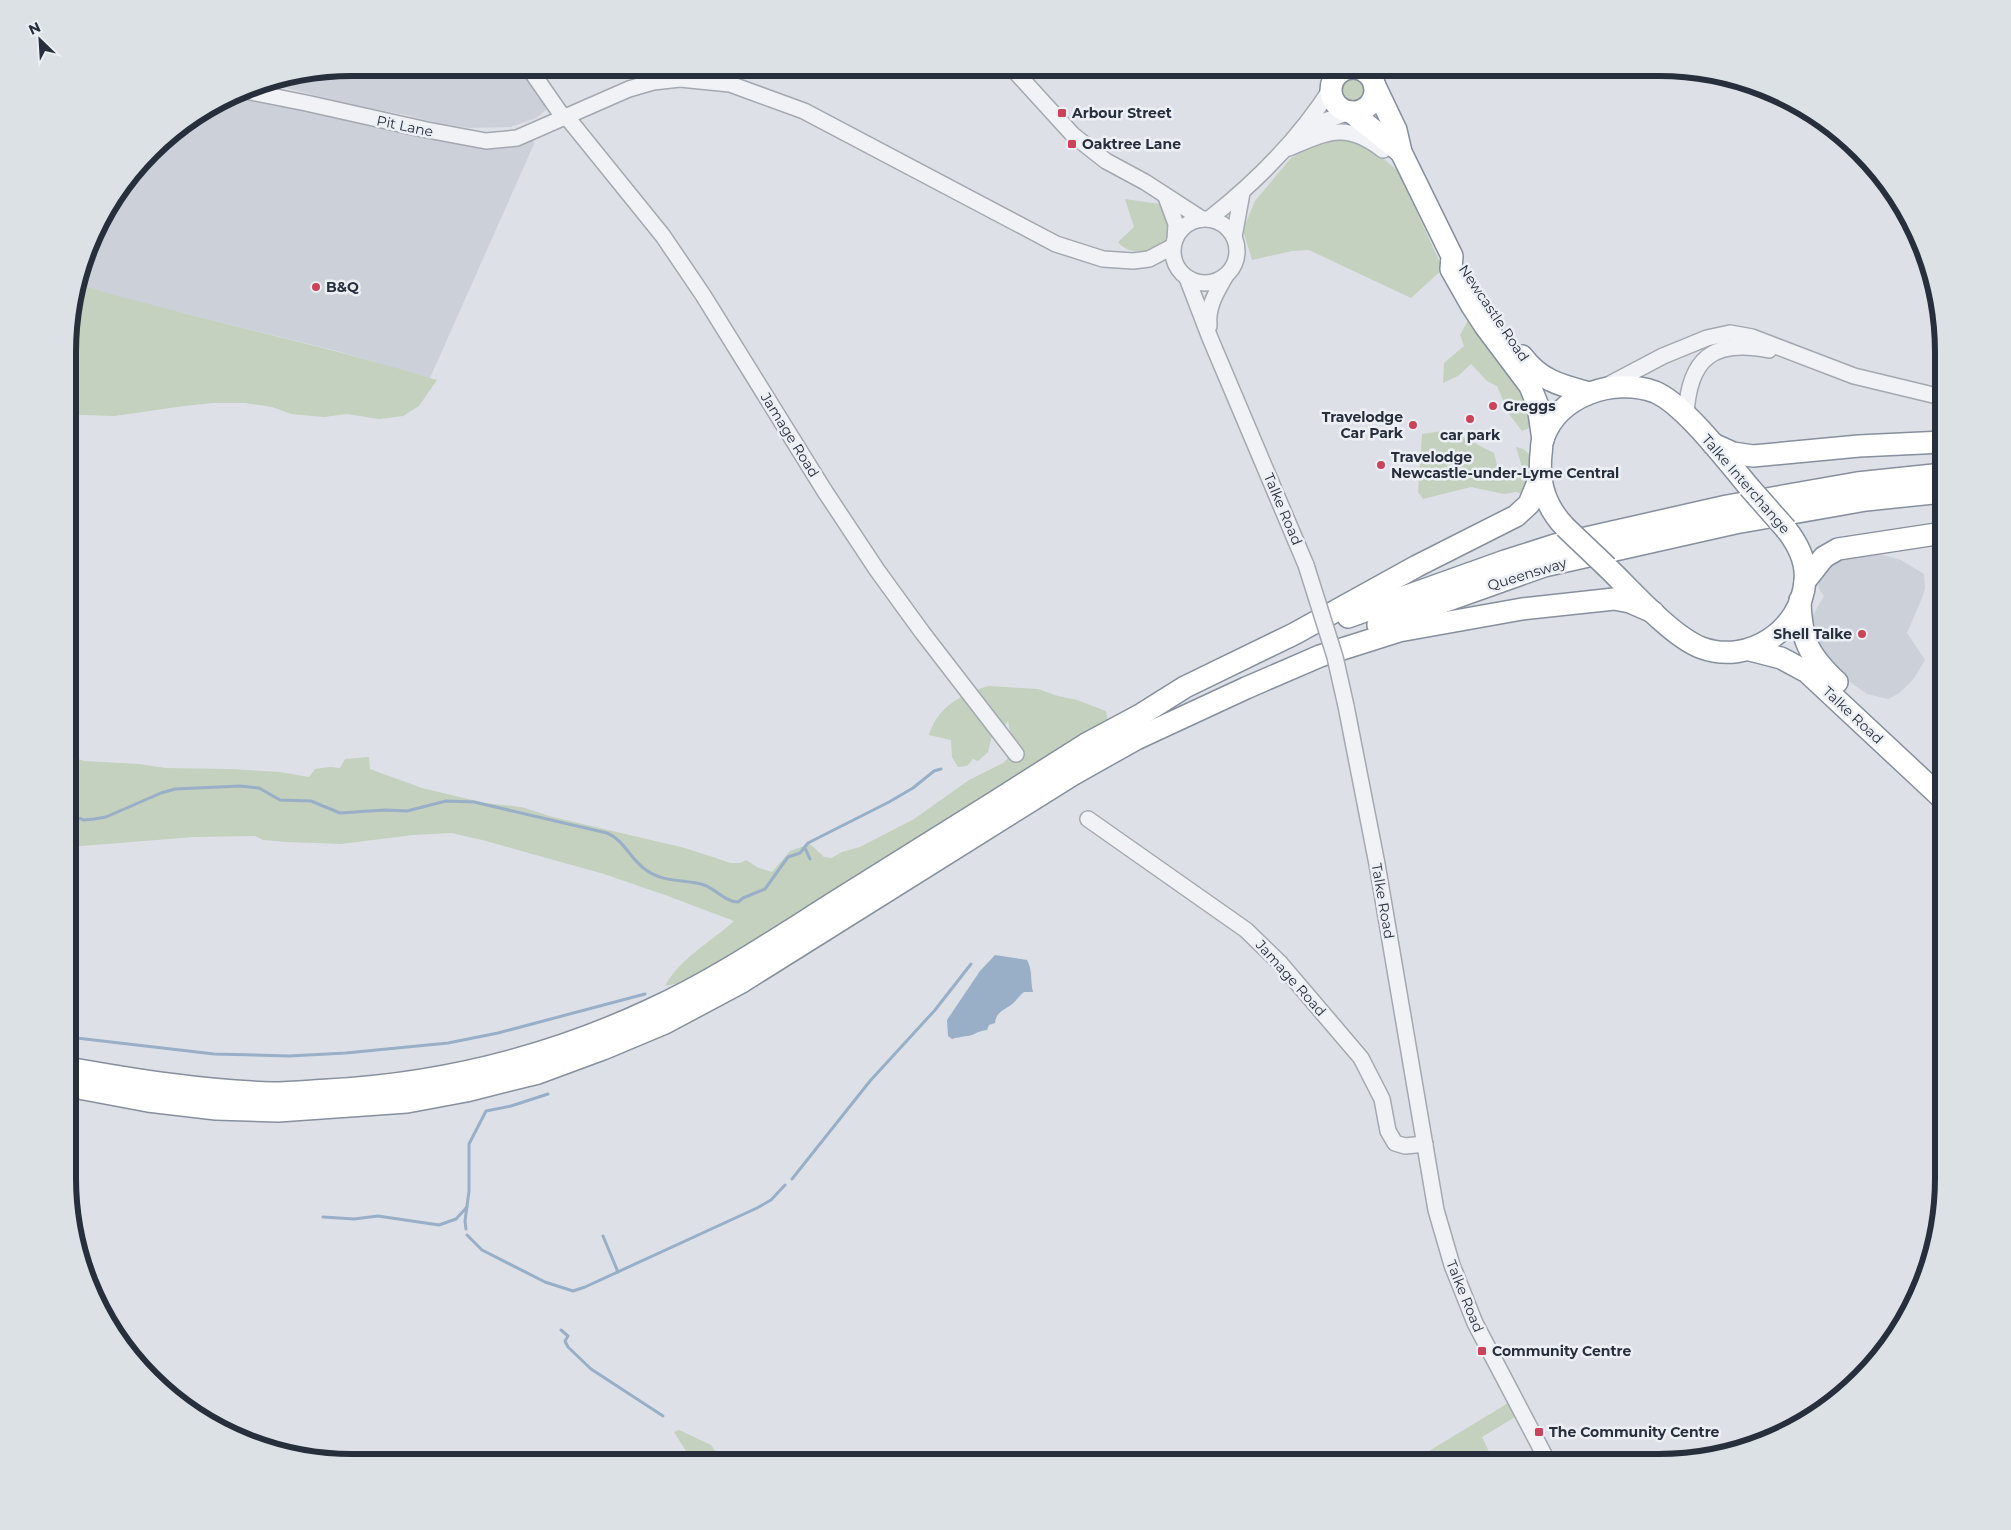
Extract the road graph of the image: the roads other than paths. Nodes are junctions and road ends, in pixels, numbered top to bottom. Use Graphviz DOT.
graph roads {
  1 [pos="535,76"];
  2 [pos="1019,76"];
  3 [pos="1368,76"];
  4 [pos="1369,76"];
  5 [pos="1331,80"];
  6 [pos="257,93"];
  7 [pos="1350,112"];
  8 [pos="564,116"];
  9 [pos="1303,129"];
  10 [pos="1282,151"];
  11 [pos="1401,152"];
  12 [pos="1413,175"];
  13 [pos="1242,193"];
  14 [pos="1166,197"];
  15 [pos="1206,219"];
  16 [pos="1234,237"];
  17 [pos="1174,243"];
  18 [pos="1452,256"];
  19 [pos="1149,258"];
  20 [pos="1183,274"];
  21 [pos="1225,276"];
  22 [pos="1210,338"];
  23 [pos="1800,356"];
  24 [pos="1593,392"];
  25 [pos="1935,395"];
  26 [pos="1686,415"];
  27 [pos="1542,440"];
  28 [pos="1935,442"];
  29 [pos="1711,443"];
  30 [pos="1935,475"];
  31 [pos="1540,477"];
  32 [pos="1935,493"];
  33 [pos="1935,534"];
  34 [pos="1803,590"];
  35 [pos="1653,612"];
  36 [pos="1750,650"];
  37 [pos="1142,714"];
  38 [pos="1136,739"];
  39 [pos="1016,754"];
  40 [pos="1935,773"];
  41 [pos="1935,792"];
  42 [pos="1088,819"];
  43 [pos="76,1069"];
  44 [pos="76,1088"];
  45 [pos="1425,1144"];
  46 [pos="1544,1454"];
  1 -- 8 [label="street, Jamage Road"];
  2 -- 14 [label="street"];
  3 -- 7 [label="highway"];
  4 -- 11 [label="highway, Newcastle Road"];
  5 -- 7 [label="highway"];
  5 -- 9 [label="street"];
  6 -- 8 [label="street, Pit Lane"];
  7 -- 9 [label="street"];
  7 -- 11 [label="highway, Newcastle Road"];
  8 -- 19 [label="street"];
  8 -- 39 [label="street, Jamage Road"];
  9 -- 10 [label="street"];
  10 -- 12 [label="street"];
  10 -- 13 [label="street"];
  11 -- 12 [label="highway, Newcastle Road"];
  12 -- 18 [label="highway, Newcastle Road"];
  13 -- 15 [label="street"];
  13 -- 16 [label="street"];
  14 -- 15 [label="street"];
  14 -- 17 [label="street"];
  15 -- 16 [label="street"];
  15 -- 17 [label="street"];
  16 -- 21 [label="street"];
  17 -- 19 [label="street"];
  17 -- 20 [label="street"];
  18 -- 24 [label="highway, Newcastle Road"];
  18 -- 27 [label="highway, Newcastle Road"];
  19 -- 20 [label="street"];
  20 -- 21 [label="street"];
  20 -- 22 [label="street, Talke Road"];
  21 -- 22 [label="street, Talke Road"];
  22 -- 45 [label="street, Talke Road, bridge"];
  23 -- 24 [label="street"];
  23 -- 25 [label="street"];
  23 -- 26 [label="street"];
  24 -- 26 [label="highway, Talke Interchange"];
  24 -- 27 [label="highway, Talke Interchange"];
  26 -- 29 [label="highway, Talke Interchange"];
  27 -- 31 [label="highway, Talke Interchange"];
  28 -- 29 [label="highway"];
  29 -- 34 [label="highway, Talke Interchange, bridge"];
  30 -- 37 [label="highway, Queensway"];
  31 -- 35 [label="highway, Talke Interchange, bridge"];
  31 -- 37 [label="highway"];
  32 -- 38 [label="highway, Queensway"];
  33 -- 34 [label="highway"];
  34 -- 36 [label="highway, Talke Interchange"];
  34 -- 40 [label="highway, Talke Road"];
  35 -- 36 [label="highway, Talke Interchange"];
  35 -- 38 [label="highway"];
  36 -- 41 [label="highway, Talke Road"];
  37 -- 43 [label="highway"];
  38 -- 44 [label="highway"];
  42 -- 45 [label="street, Jamage Road"];
  45 -- 46 [label="street, Talke Road"];
}
